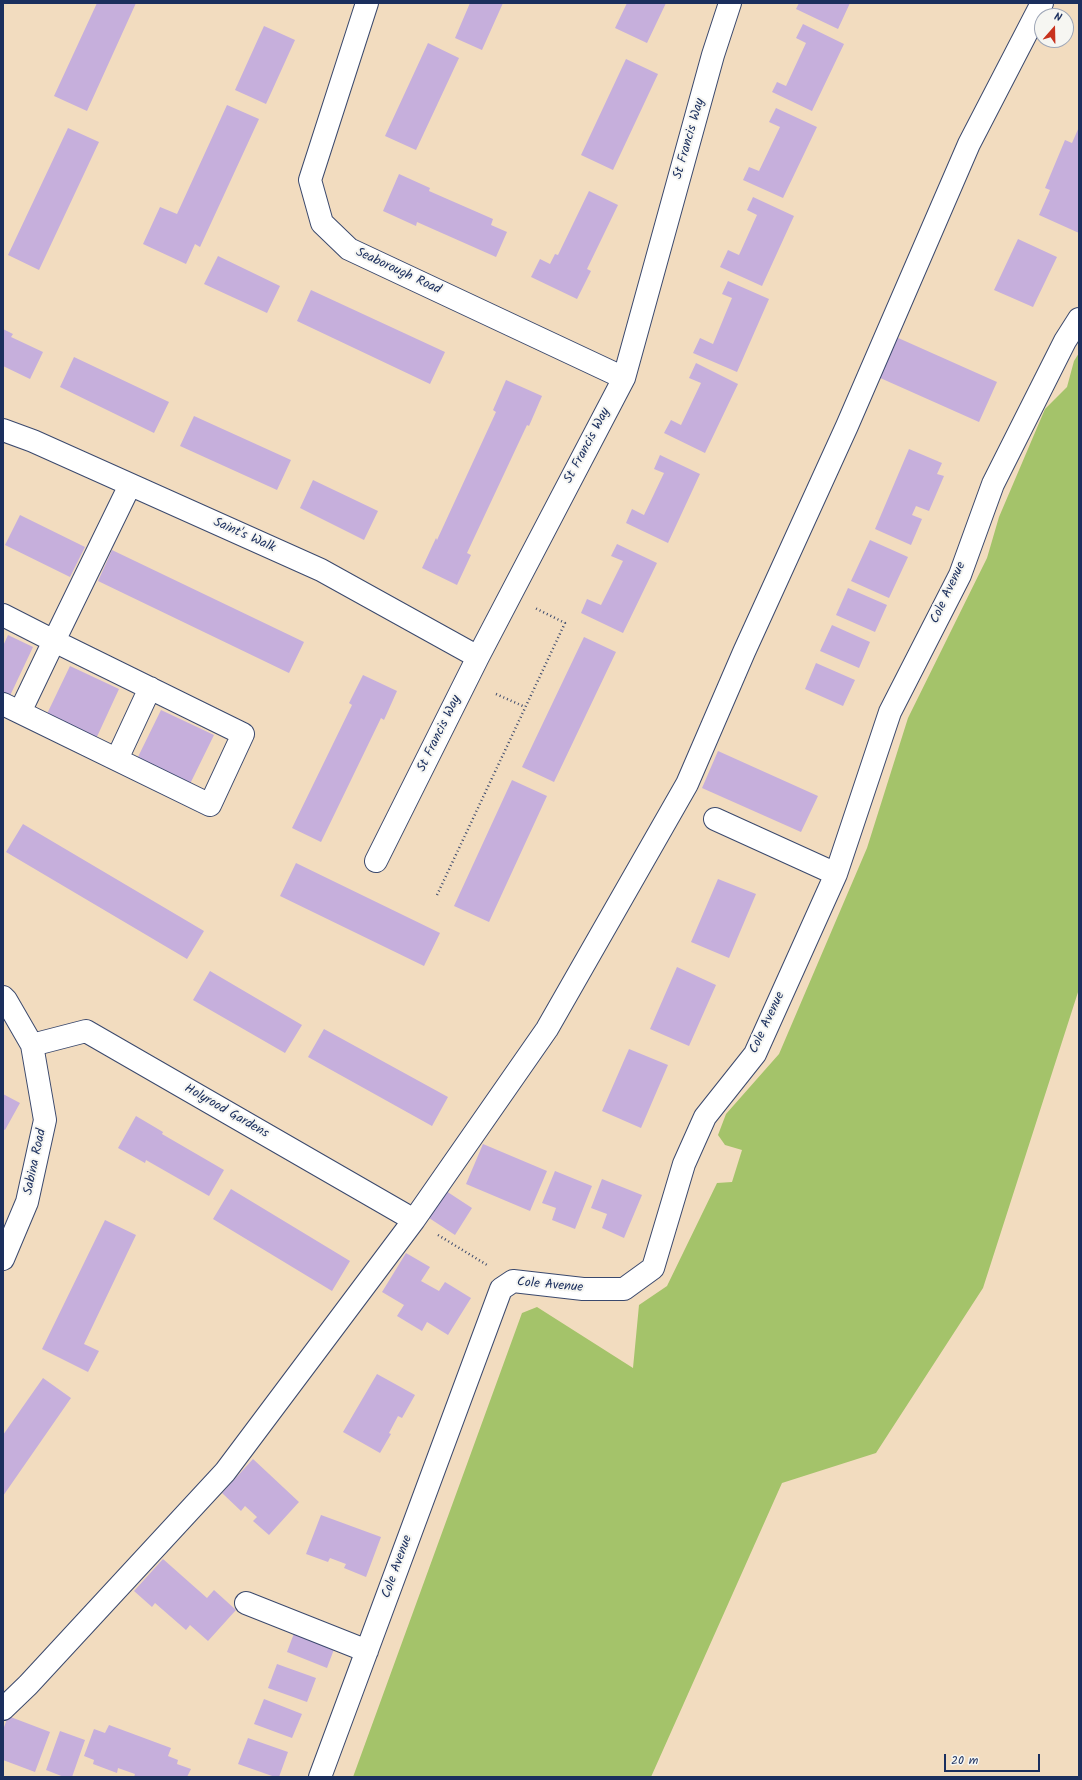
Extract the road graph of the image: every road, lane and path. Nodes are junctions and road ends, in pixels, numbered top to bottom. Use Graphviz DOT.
graph roads {
  1 [pos="367,3"];
  2 [pos="730,3"];
  3 [pos="1042,3"];
  4 [pos="1079,320"];
  5 [pos="624,378"];
  6 [pos="3,430"];
  7 [pos="130,485"];
  8 [pos="534,608"];
  9 [pos="3,615"];
  10 [pos="54,641"];
  11 [pos="478,657"];
  12 [pos="150,688"];
  13 [pos="496,694"];
  14 [pos="526,707"];
  15 [pos="11,708"];
  16 [pos="116,760"];
  17 [pos="715,819"];
  18 [pos="376,861"];
  19 [pos="836,874"];
  20 [pos="437,895"];
  21 [pos="3,997"];
  22 [pos="32,1046"];
  23 [pos="414,1220"];
  24 [pos="3,1259"];
  25 [pos="513,1281"];
  26 [pos="246,1603"];
  27 [pos="367,1651"];
  28 [pos="3,1709"];
  29 [pos="320,1777"];
  1 -- 5 [label="street, Seaborough Road"];
  2 -- 5 [label="street, St Francis Way"];
  3 -- 23 [label="street"];
  4 -- 19 [label="street, Cole Avenue"];
  5 -- 11 [label="street, St Francis Way"];
  6 -- 7 [label="street, Saint's Walk"];
  7 -- 10 [label="street"];
  7 -- 11 [label="street, Saint's Walk"];
  8 -- 14 [label="path"];
  9 -- 10 [label="street"];
  10 -- 12 [label="street"];
  10 -- 15 [label="street"];
  11 -- 18 [label="street, St Francis Way"];
  12 -- 16 [label="street"];
  12 -- 16 [label="street"];
  13 -- 14 [label="path"];
  14 -- 20 [label="path"];
  15 -- 16 [label="street"];
  17 -- 19 [label="street"];
  19 -- 25 [label="street, Cole Avenue"];
  21 -- 22 [label="street, Sabina Road"];
  22 -- 23 [label="street, Holyrood Gardens"];
  22 -- 24 [label="street, Sabina Road"];
  23 -- 25 [label="path"];
  23 -- 28 [label="street"];
  25 -- 27 [label="street, Cole Avenue"];
  26 -- 27 [label="street"];
  27 -- 29 [label="street, Cole Avenue"];
}
